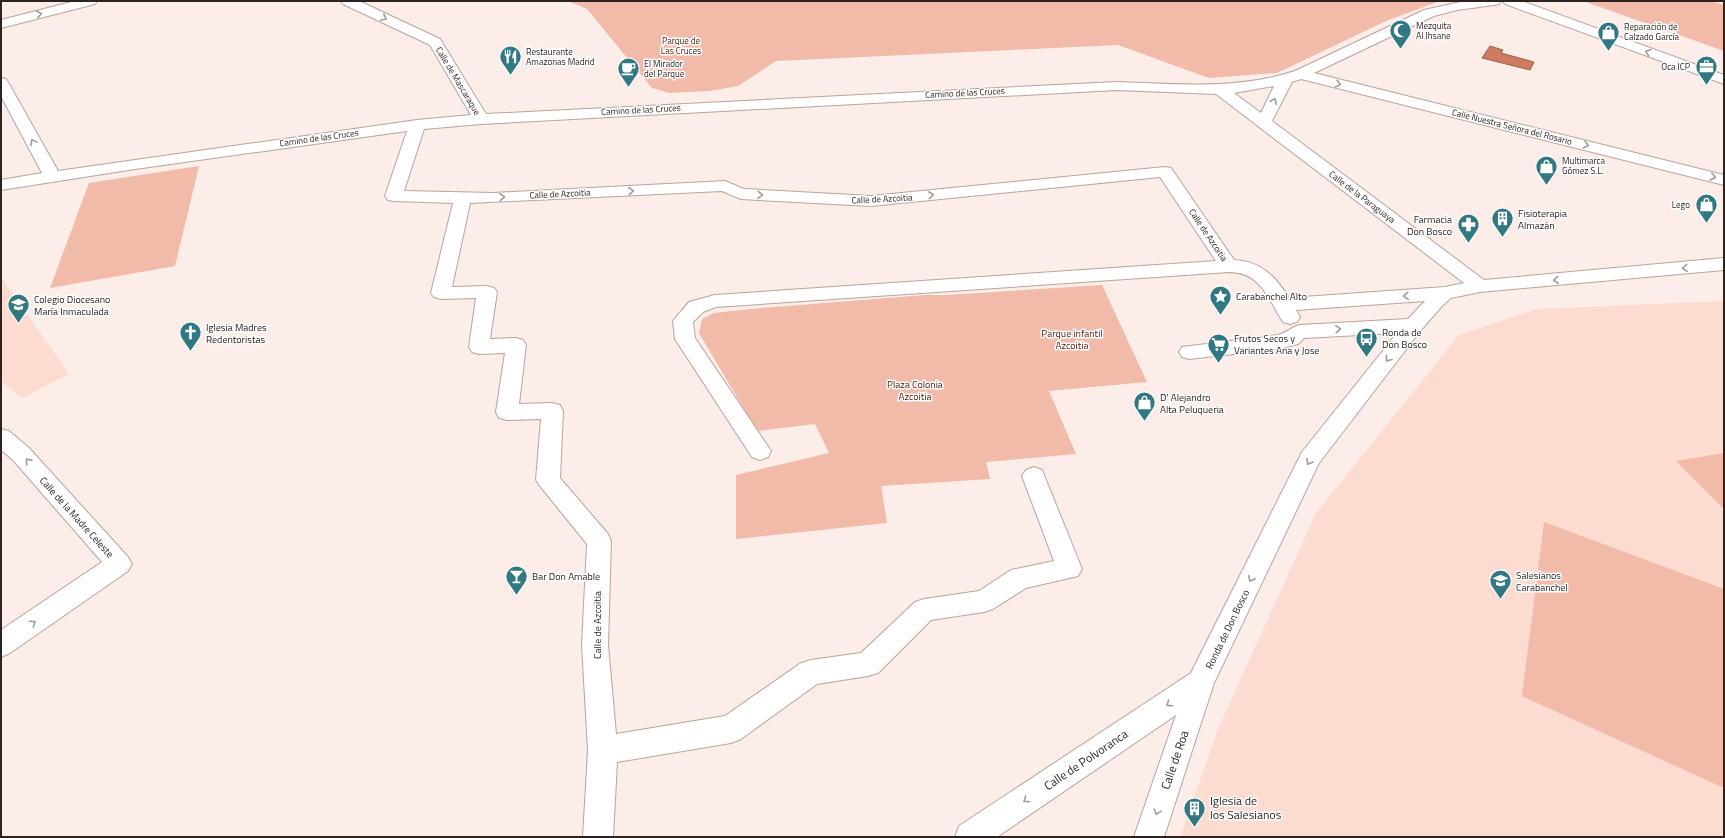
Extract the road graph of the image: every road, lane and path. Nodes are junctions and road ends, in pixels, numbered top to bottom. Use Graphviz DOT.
graph roads {
  1 [pos="90,1"];
  2 [pos="348,1"];
  3 [pos="1494,1"];
  4 [pos="1510,1"];
  5 [pos="1,24"];
  6 [pos="1300,74"];
  7 [pos="1285,80"];
  8 [pos="1724,80"];
  9 [pos="1,82"];
  10 [pos="1222,90"];
  11 [pos="480,119"];
  12 [pos="1264,122"];
  13 [pos="417,125"];
  14 [pos="52,176"];
  15 [pos="1724,180"];
  16 [pos="1,185"];
  17 [pos="463,198"];
  18 [pos="1724,264"];
  19 [pos="1229,266"];
  20 [pos="1480,286"];
  21 [pos="1445,293"];
  22 [pos="1283,305"];
  23 [pos="1414,324"];
  24 [pos="1299,332"];
  25 [pos="1189,352"];
  26 [pos="1,438"];
  27 [pos="760,451"];
  28 [pos="1034,476"];
  29 [pos="1,645"];
  30 [pos="1201,682"];
  31 [pos="603,750"];
  32 [pos="598,837"];
  33 [pos="970,837"];
  34 [pos="1149,837"];
  5 -- 1 [label="street, one-way"];
  2 -- 11 [label="street, Calle de Mascaraque, one-way"];
  3 -- 6 [label="street, Camino de las Cruces"];
  8 -- 4 [label="street, one-way"];
  6 -- 7 [label="street, Camino de las Cruces"];
  6 -- 15 [label="street, Calle Nuestra Señora del Rosario, one-way"];
  7 -- 10 [label="street, Camino de las Cruces"];
  12 -- 7 [label="street, one-way"];
  14 -- 9 [label="street, one-way"];
  10 -- 11 [label="street, Camino de las Cruces"];
  10 -- 12 [label="street, Calle de la Paraguaya"];
  11 -- 13 [label="street, Camino de las Cruces"];
  12 -- 20 [label="street, Calle de la Paraguaya"];
  13 -- 14 [label="street, Camino de las Cruces"];
  13 -- 17 [label="street, Calle de Azcoitia"];
  14 -- 16 [label="street, Camino de las Cruces"];
  17 -- 19 [label="street, Calle de Azcoitia, one-way"];
  17 -- 31 [label="street, Calle de Azcoitia"];
  18 -- 20 [label="street, one-way"];
  19 -- 22 [label="street, Calle de Azcoitia"];
  19 -- 27 [label="street, Calle de Azcoitia"];
  20 -- 21 [label="street"];
  21 -- 22 [label="street, one-way"];
  21 -- 23 [label="street, Ronda de Don Bosco"];
  22 -- 24 [label="street, Calle de Azcoitia"];
  24 -- 23 [label="street, one-way"];
  23 -- 30 [label="street, Ronda de Don Bosco, one-way"];
  24 -- 25 [label="street"];
  29 -- 26 [label="street, Calle de la Madre Celeste, one-way"];
  28 -- 31 [label="street"];
  30 -- 33 [label="street, Calle de Polvoranca, one-way"];
  30 -- 34 [label="street, Calle de Roa, one-way"];
  31 -- 32 [label="street, Calle de Azcoitia"];
}
